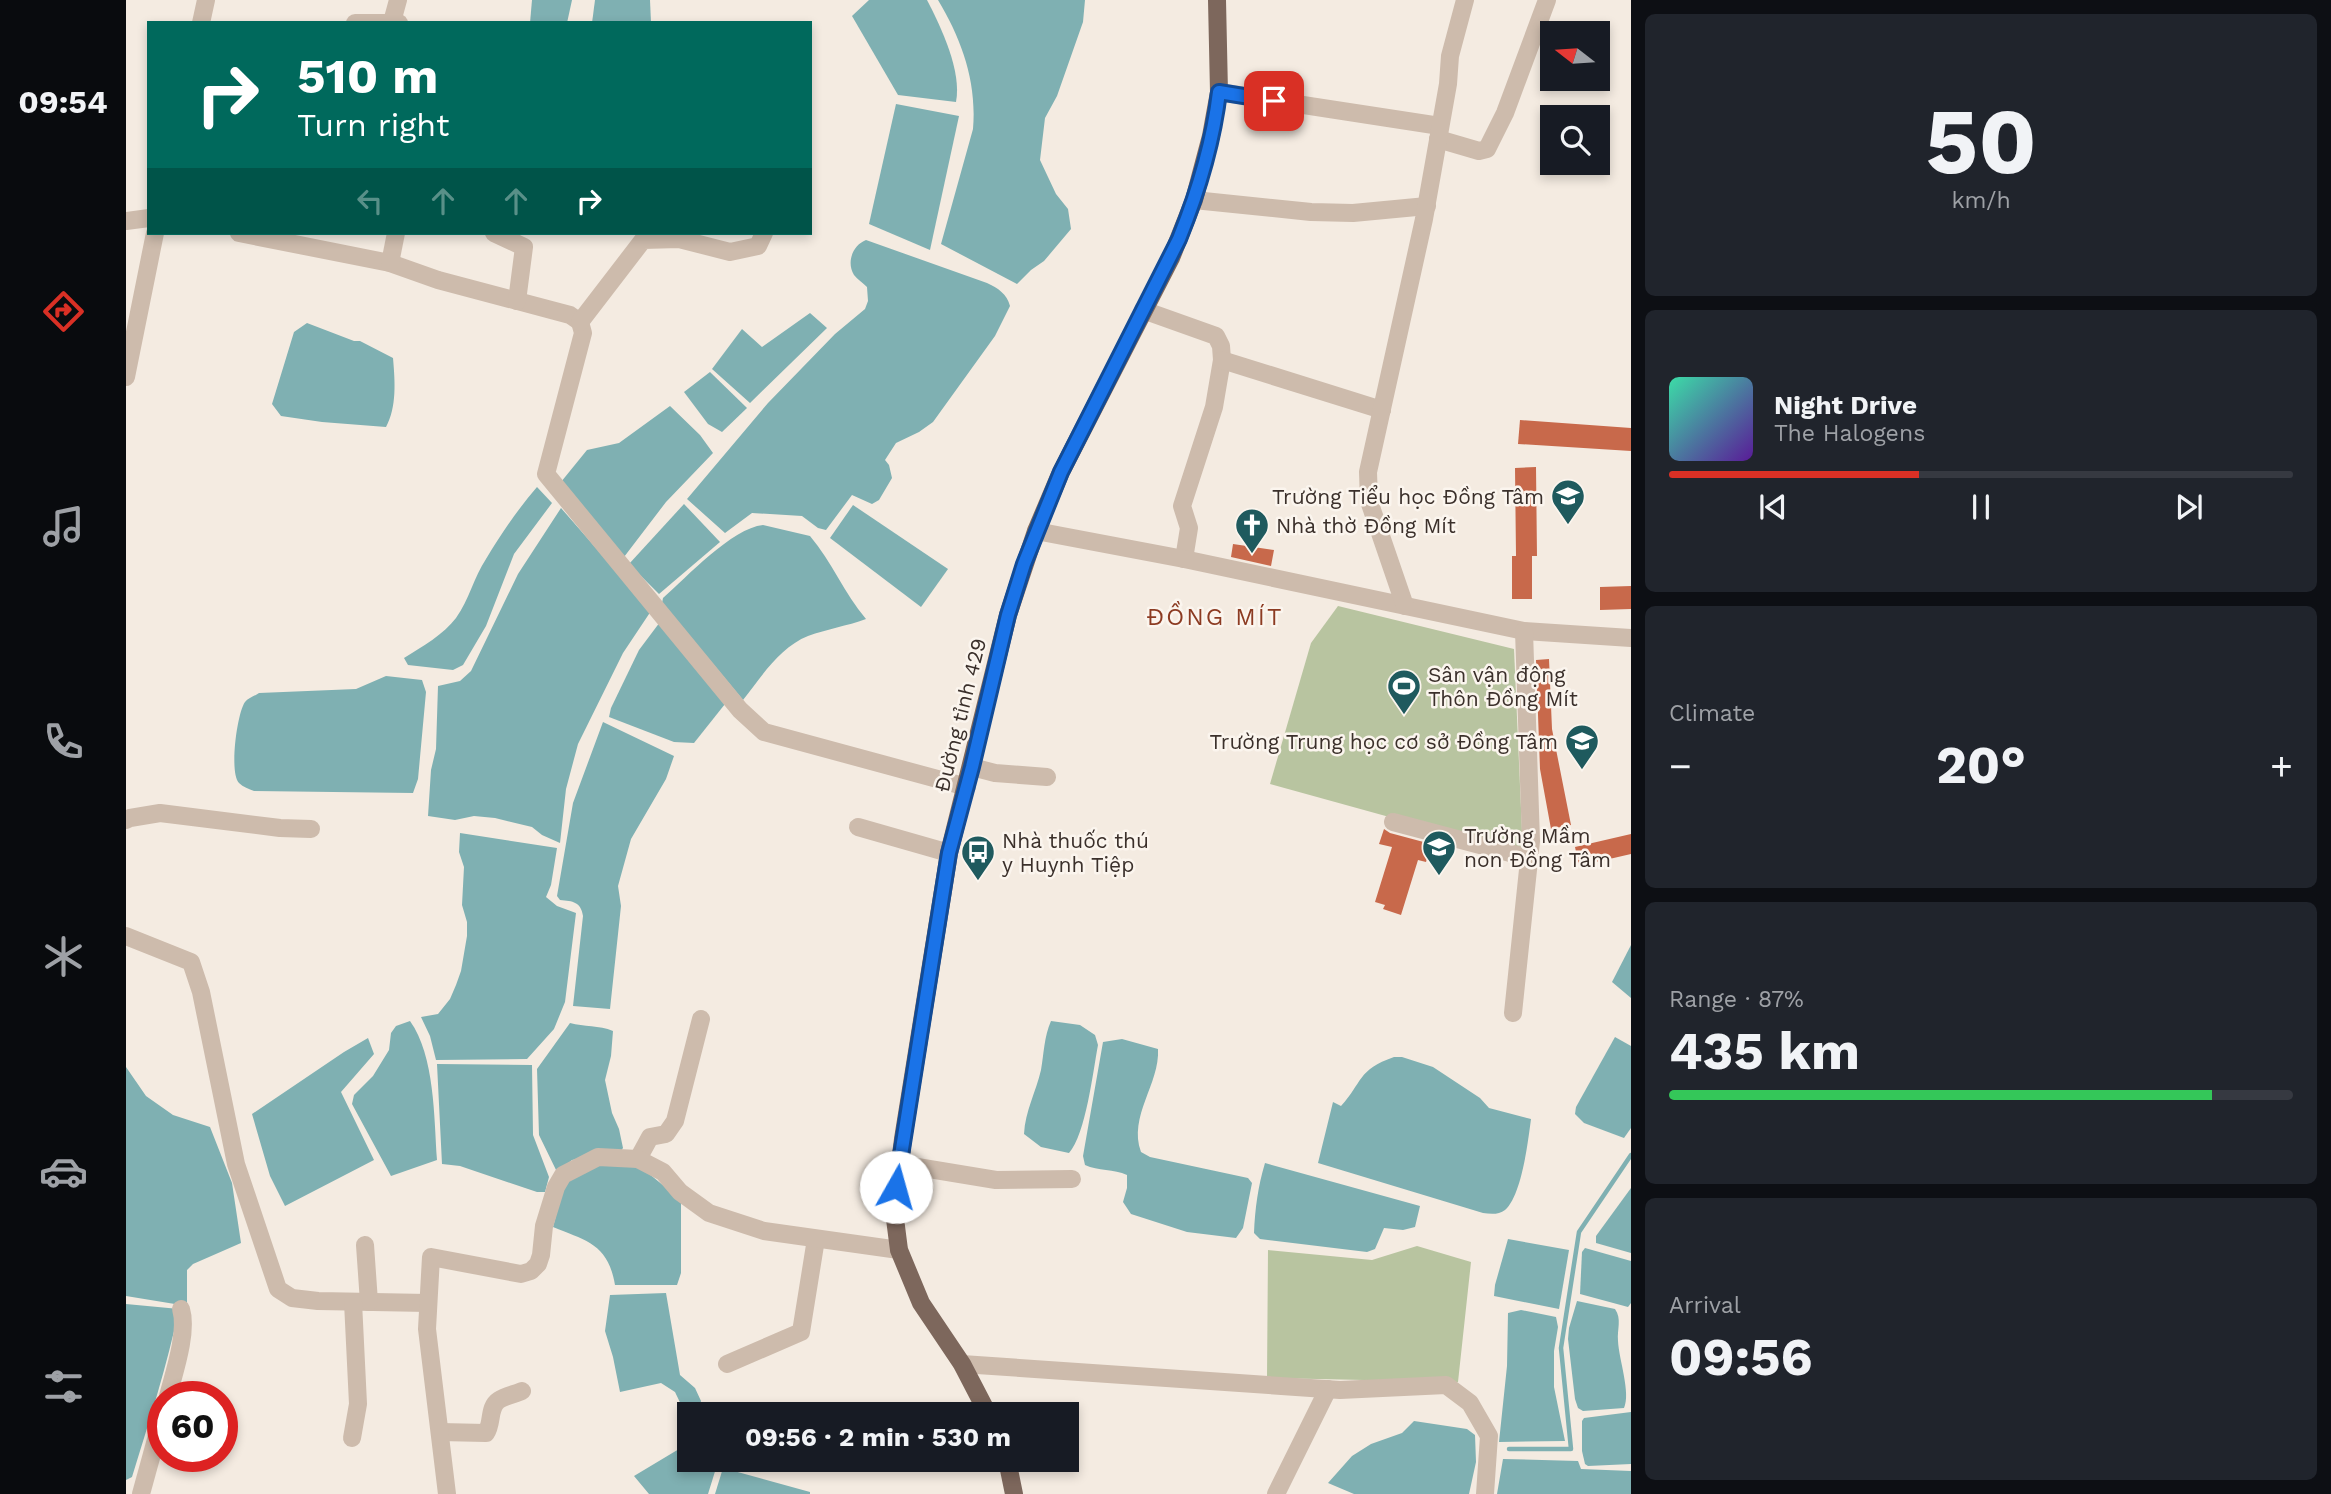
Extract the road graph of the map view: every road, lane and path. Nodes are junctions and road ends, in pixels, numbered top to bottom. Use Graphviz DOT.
graph roads {
  1 [pos="206,0"];
  2 [pos="398,0"];
  3 [pos="1216,0"];
  4 [pos="1465,0"];
  5 [pos="1547,0"];
  6 [pos="201,21"];
  7 [pos="395,21"];
  8 [pos="1219,92"];
  9 [pos="1439,133"];
  10 [pos="1194,200"];
  11 [pos="1427,206"];
  12 [pos="147,218"];
  13 [pos="126,221"];
  14 [pos="155,235"];
  15 [pos="249,235"];
  16 [pos="396,235"];
  17 [pos="498,235"];
  18 [pos="763,235"];
  19 [pos="390,263"];
  20 [pos="517,300"];
  21 [pos="1143,310"];
  22 [pos="580,322"];
  23 [pos="1222,360"];
  24 [pos="126,377"];
  25 [pos="1382,410"];
  26 [pos="1037,531"];
  27 [pos="1184,559"];
  28 [pos="1405,606"];
  29 [pos="1524,631"];
  30 [pos="1631,638"];
  31 [pos="972,767"];
  32 [pos="1047,778"];
  33 [pos="967,787"];
  34 [pos="126,820"];
  35 [pos="1393,822"];
  36 [pos="858,827"];
  37 [pos="311,829"];
  38 [pos="949,853"];
  39 [pos="1529,858"];
  40 [pos="126,936"];
  41 [pos="1513,1013"];
  42 [pos="701,1019"];
  43 [pos="638,1159"];
  44 [pos="899,1164"];
  45 [pos="1072,1179"];
  46 [pos="816,1239"];
  47 [pos="365,1245"];
  48 [pos="899,1250"];
  49 [pos="361,1302"];
  50 [pos="428,1303"];
  51 [pos="181,1309"];
  52 [pos="727,1364"];
  53 [pos="962,1364"];
  54 [pos="171,1381"];
  55 [pos="1328,1389"];
  56 [pos="522,1391"];
  57 [pos="983,1402"];
  58 [pos="440,1432"];
  59 [pos="352,1438"];
  60 [pos="147,1472"];
  61 [pos="1009,1472"];
  62 [pos="141,1494"];
  63 [pos="447,1494"];
  64 [pos="1014,1494"];
  65 [pos="1276,1494"];
  66 [pos="1485,1494"];
  1 -- 6 [label="street"];
  2 -- 7 [label="street"];
  3 -- 8 [label="main road, Đường tỉnh 429"];
  4 -- 9 [label="street"];
  5 -- 9 [label="street"];
  8 -- 9 [label="street"];
  8 -- 10 [label="main road, Đường tỉnh 429"];
  9 -- 11 [label="street"];
  10 -- 11 [label="street"];
  10 -- 21 [label="main road, Đường tỉnh 429"];
  11 -- 25 [label="street"];
  12 -- 13 [label="street"];
  14 -- 24 [label="street"];
  15 -- 19 [label="street"];
  16 -- 19 [label="street"];
  17 -- 20 [label="street"];
  18 -- 22 [label="street"];
  19 -- 20 [label="street"];
  20 -- 22 [label="street"];
  21 -- 23 [label="street"];
  21 -- 26 [label="main road, Đường tỉnh 429"];
  22 -- 33 [label="street"];
  23 -- 25 [label="street"];
  23 -- 27 [label="street"];
  25 -- 28 [label="street"];
  26 -- 27 [label="street"];
  26 -- 31 [label="main road, Đường tỉnh 429"];
  27 -- 28 [label="street"];
  28 -- 29 [label="street"];
  29 -- 30 [label="street"];
  29 -- 39 [label="street"];
  31 -- 32 [label="street"];
  31 -- 33 [label="main road, Đường tỉnh 429"];
  33 -- 38 [label="main road, Đường tỉnh 429"];
  34 -- 37 [label="street"];
  35 -- 39 [label="street"];
  36 -- 38 [label="street"];
  38 -- 44 [label="main road, Đường tỉnh 429"];
  39 -- 41 [label="street"];
  40 -- 49 [label="street"];
  42 -- 43 [label="street"];
  43 -- 46 [label="street"];
  43 -- 50 [label="street"];
  44 -- 45 [label="street"];
  44 -- 48 [label="main road, Đường tỉnh 429"];
  46 -- 48 [label="street"];
  46 -- 52 [label="street"];
  47 -- 49 [label="street"];
  48 -- 53 [label="main road, Đường tỉnh 429"];
  49 -- 50 [label="street"];
  49 -- 59 [label="street"];
  50 -- 58 [label="street"];
  51 -- 54 [label="street"];
  53 -- 55 [label="street"];
  53 -- 57 [label="main road, Đường tỉnh 429"];
  55 -- 65 [label="street"];
  55 -- 66 [label="street"];
  56 -- 58 [label="street"];
  58 -- 63 [label="street"];
  60 -- 62 [label="street"];
  61 -- 64 [label="main road"];
}
